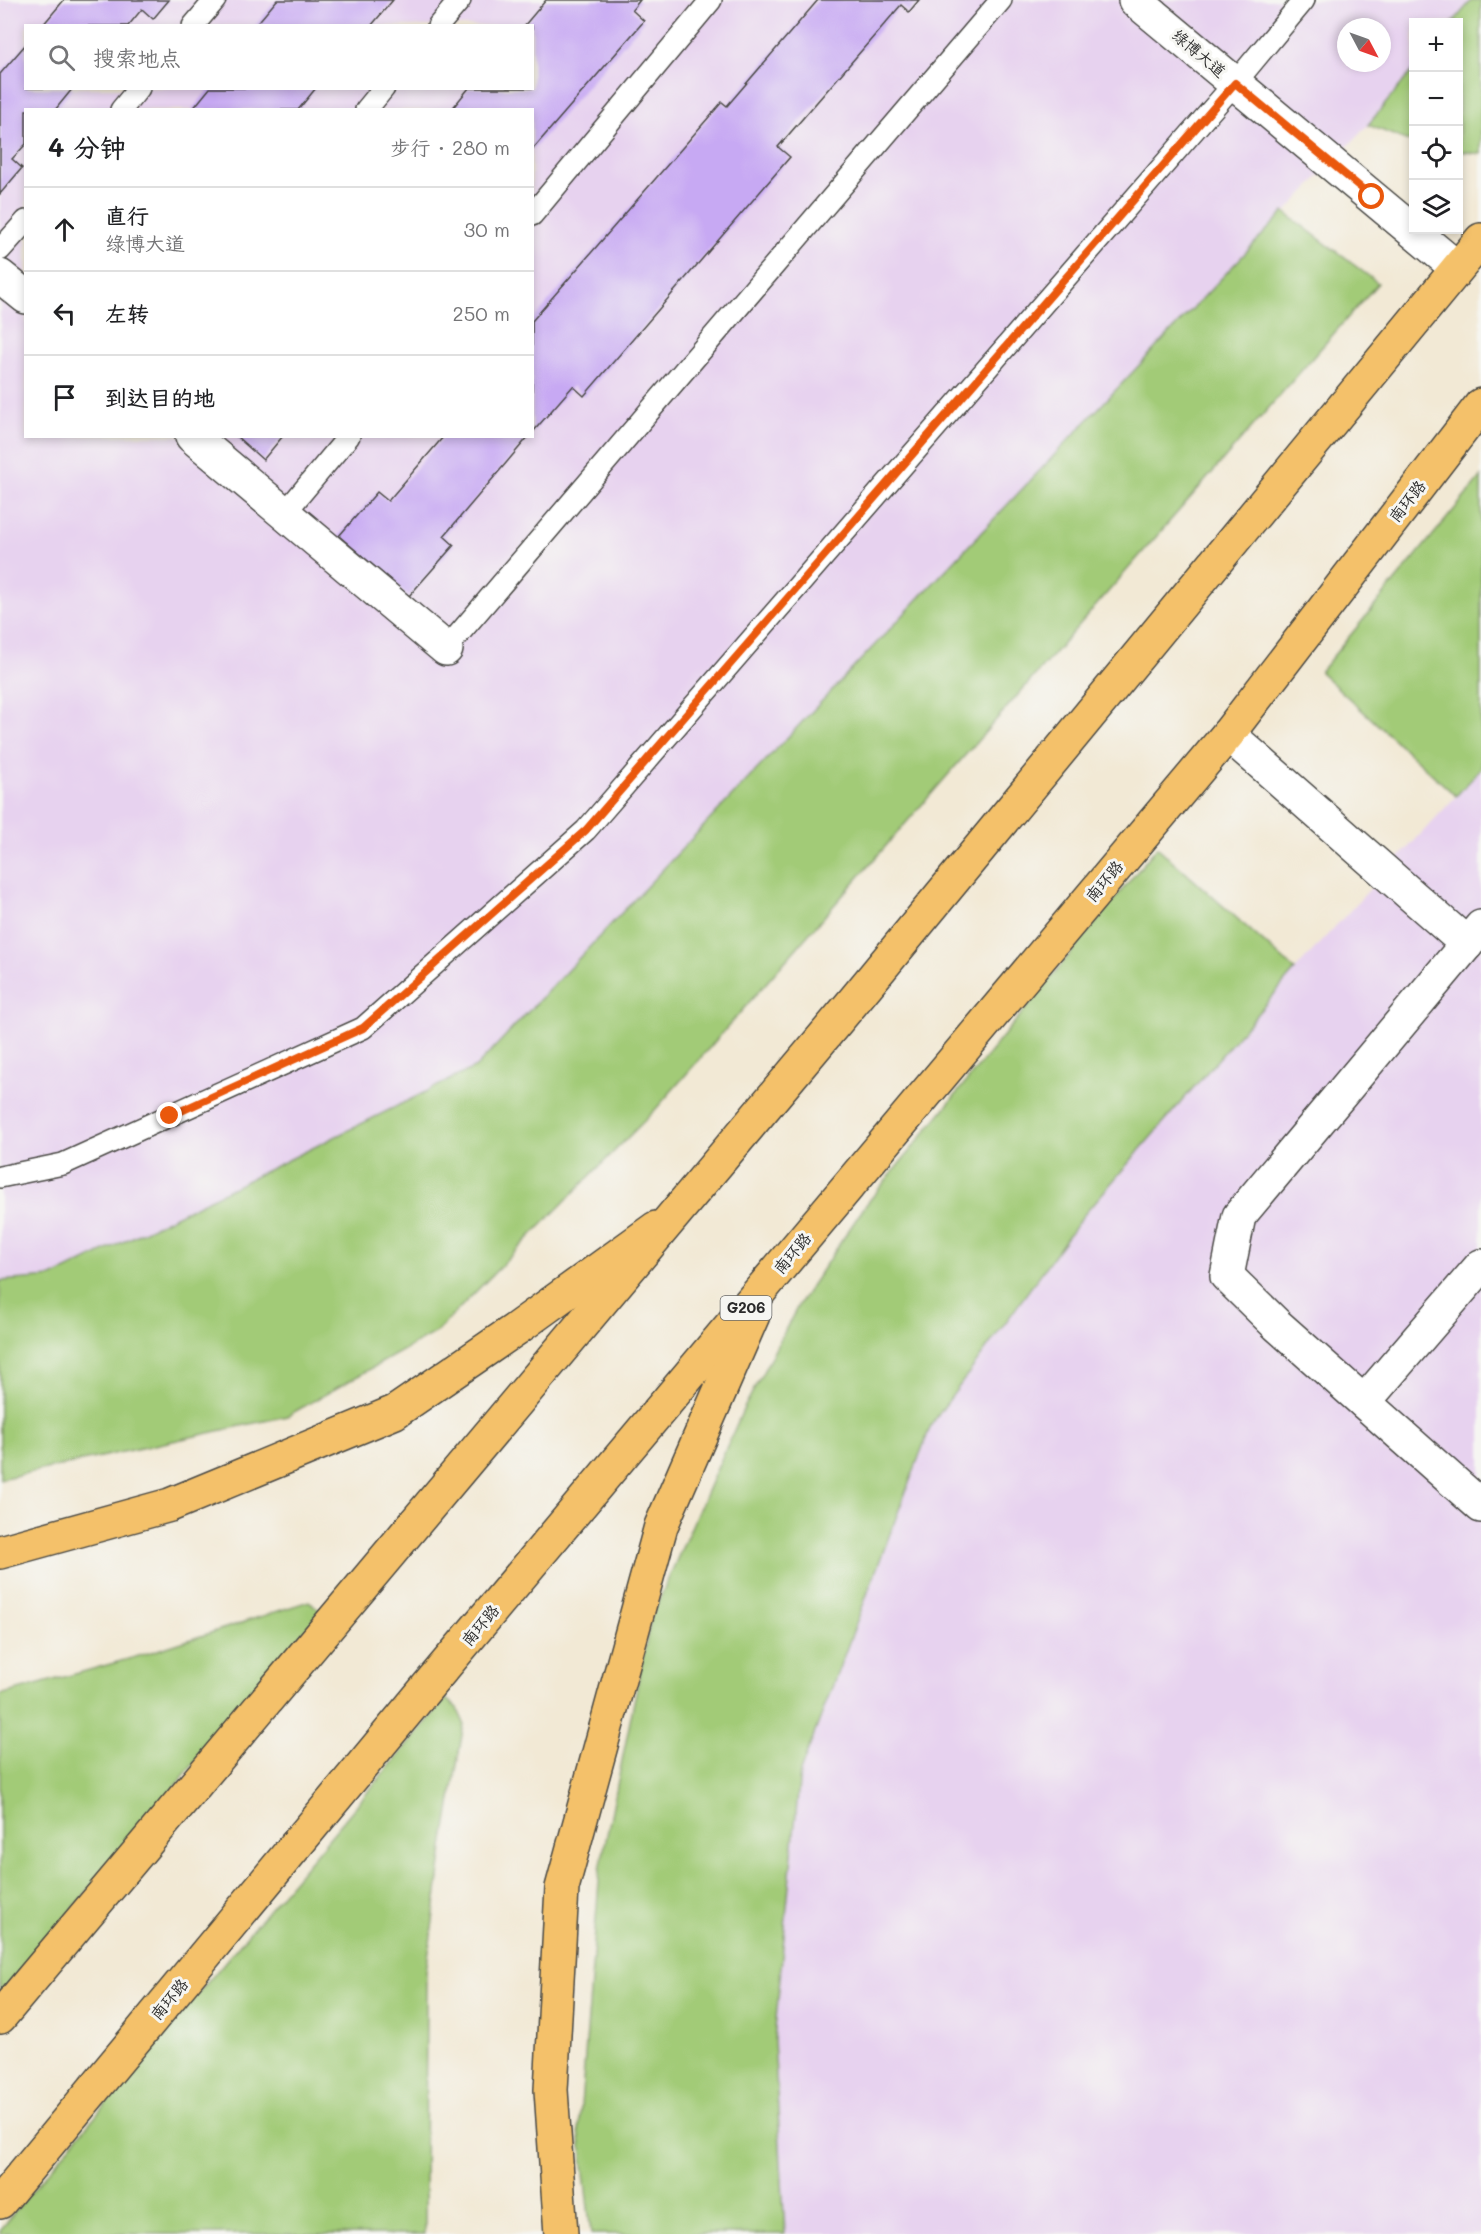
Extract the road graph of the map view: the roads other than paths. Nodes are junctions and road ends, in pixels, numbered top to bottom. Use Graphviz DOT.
graph roads {
  1 [pos="215,0"];
  2 [pos="459,0"];
  3 [pos="711,0"];
  4 [pos="1001,0"];
  5 [pos="1135,0"];
  6 [pos="1304,0"];
  7 [pos="195,24"];
  8 [pos="440,24"];
  9 [pos="1235,83"];
  10 [pos="137,90"];
  11 [pos="382,90"];
  12 [pos="123,108"];
  13 [pos="368,108"];
  14 [pos="534,213"];
  15 [pos="24,223"];
  16 [pos="1481,240"];
  17 [pos="0,250"];
  18 [pos="1457,268"];
  19 [pos="0,276"];
  20 [pos="24,295"];
  21 [pos="1481,405"];
  22 [pos="194,438"];
  23 [pos="347,438"];
  24 [pos="284,514"];
  25 [pos="446,649"];
  26 [pos="1228,734"];
  27 [pos="1474,935"];
  28 [pos="0,1177"];
  29 [pos="674,1215"];
  30 [pos="1481,1266"];
  31 [pos="767,1282"];
  32 [pos="1364,1402"];
  33 [pos="1481,1506"];
  34 [pos="0,1552"];
  35 [pos="0,2017"];
  36 [pos="0,2202"];
  37 [pos="561,2234"];
  1 -- 7 [label="lane"];
  2 -- 8 [label="lane"];
  3 -- 14 [label="lane"];
  4 -- 25 [label="lane"];
  5 -- 9 [label="street, 绿博大道"];
  6 -- 9 [label="lane"];
  9 -- 18 [label="street, 绿博大道"];
  9 -- 28 [label="lane"];
  10 -- 12 [label="lane"];
  11 -- 13 [label="lane"];
  15 -- 17 [label="lane"];
  16 -- 18 [label="main road"];
  18 -- 29 [label="main road"];
  19 -- 20 [label="street"];
  21 -- 26 [label="main road, 南环路 / G206"];
  22 -- 24 [label="street"];
  23 -- 24 [label="lane"];
  24 -- 25 [label="street"];
  26 -- 27 [label="street"];
  26 -- 31 [label="main road, 南环路 / G206"];
  27 -- 32 [label="street"];
  29 -- 34 [label="main road"];
  29 -- 35 [label="main road"];
  30 -- 32 [label="street"];
  31 -- 36 [label="main road, 南环路 / G206"];
  31 -- 37 [label="main road"];
  32 -- 33 [label="street"];
}
